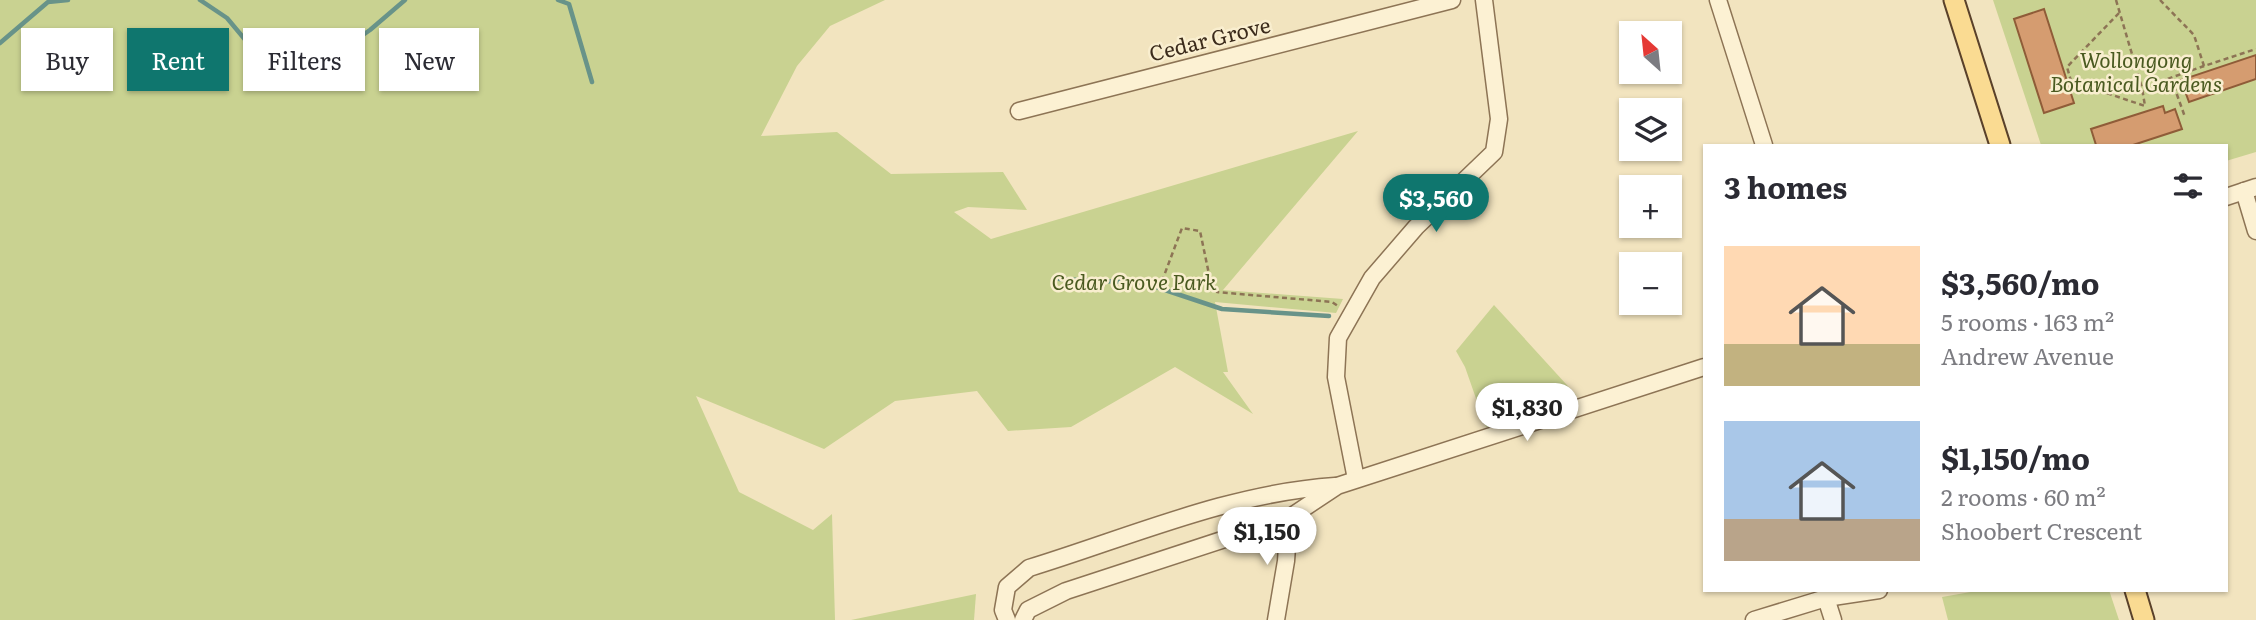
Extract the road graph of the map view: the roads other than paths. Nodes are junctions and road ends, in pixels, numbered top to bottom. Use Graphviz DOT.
graph roads {
  1 [pos="1452,0"];
  2 [pos="1484,0"];
  3 [pos="1718,0"];
  4 [pos="1954,0"];
  5 [pos="1019,111"];
  6 [pos="1764,144"];
  7 [pos="2000,144"];
  8 [pos="2250,189"];
  9 [pos="2228,196"];
  10 [pos="2256,231"];
  11 [pos="1703,367"];
  12 [pos="1356,479"];
  13 [pos="1337,486"];
  14 [pos="1289,518"];
  15 [pos="1866,592"];
  16 [pos="2136,592"];
  17 [pos="1826,598"];
  18 [pos="1007,620"];
  19 [pos="1023,620"];
  20 [pos="1276,620"];
  21 [pos="1754,620"];
  22 [pos="1833,620"];
  23 [pos="2144,620"];
  1 -- 5 [label="street, Cedar Grove"];
  2 -- 12 [label="street"];
  3 -- 6 [label="street"];
  4 -- 7 [label="main road"];
  8 -- 9 [label="street"];
  8 -- 10 [label="street"];
  11 -- 12 [label="street"];
  12 -- 13 [label="street"];
  13 -- 14 [label="street"];
  13 -- 18 [label="street"];
  14 -- 19 [label="street"];
  14 -- 20 [label="street"];
  15 -- 17 [label="street"];
  16 -- 23 [label="main road"];
  17 -- 21 [label="street"];
  17 -- 22 [label="street"];
}
